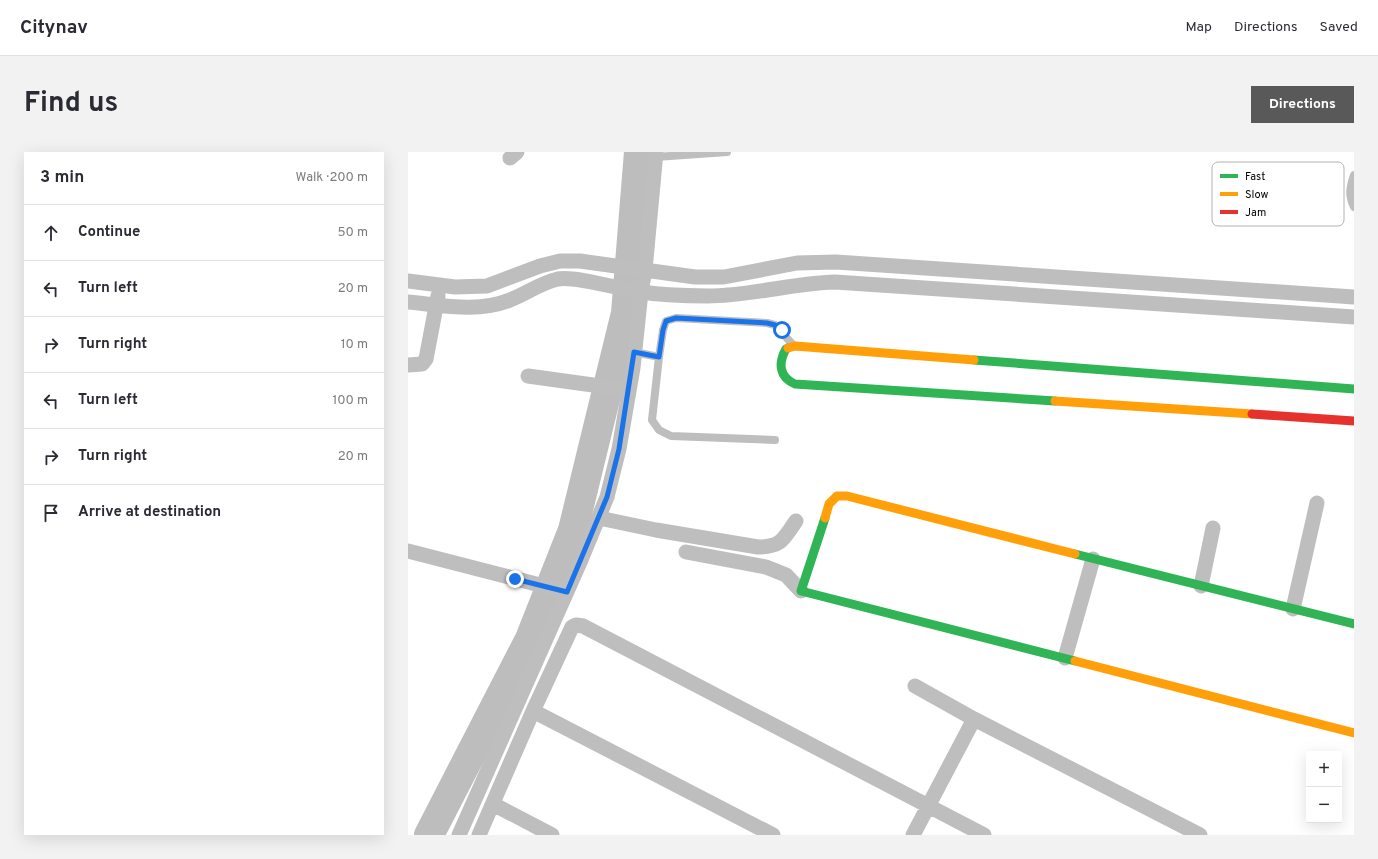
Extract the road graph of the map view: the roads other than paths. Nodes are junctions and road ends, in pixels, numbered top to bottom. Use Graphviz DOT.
graph roads {
  1 [pos="727,152"];
  2 [pos="656,154"];
  3 [pos="1354,175"];
  4 [pos="1354,207"];
  5 [pos="642,270"];
  6 [pos="408,281"];
  7 [pos="439,285"];
  8 [pos="639,291"];
  9 [pos="1354,297"];
  10 [pos="408,302"];
  11 [pos="437,305"];
  12 [pos="1354,317"];
  13 [pos="795,346"];
  14 [pos="634,352"];
  15 [pos="659,357"];
  16 [pos="408,365"];
  17 [pos="528,376"];
  18 [pos="1354,389"];
  19 [pos="629,390"];
  20 [pos="1354,421"];
  21 [pos="775,440"];
  22 [pos="1317,503"];
  23 [pos="599,518"];
  24 [pos="796,522"];
  25 [pos="1213,528"];
  26 [pos="408,550"];
  27 [pos="686,552"];
  28 [pos="1093,559"];
  29 [pos="1201,586"];
  30 [pos="563,591"];
  31 [pos="801,591"];
  32 [pos="1293,609"];
  33 [pos="1354,624"];
  34 [pos="1065,658"];
  35 [pos="915,686"];
  36 [pos="533,711"];
  37 [pos="974,719"];
  38 [pos="1354,733"];
  39 [pos="493,804"];
  40 [pos="929,806"];
  41 [pos="459,835"];
  42 [pos="479,835"];
  43 [pos="552,835"];
  44 [pos="773,835"];
  45 [pos="913,835"];
  46 [pos="984,835"];
  47 [pos="1200,835"];
  1 -- 2 [label="lane"];
  2 -- 5 [label="street"];
  3 -- 4 [label="lane"];
  5 -- 7 [label="street"];
  5 -- 8 [label="street"];
  5 -- 9 [label="street"];
  6 -- 7 [label="street"];
  7 -- 11 [label="street"];
  8 -- 11 [label="street"];
  8 -- 12 [label="street"];
  8 -- 14 [label="street"];
  10 -- 11 [label="street"];
  11 -- 16 [label="street"];
  13 -- 15 [label="lane"];
  13 -- 18 [label="street"];
  13 -- 20 [label="street"];
  14 -- 15 [label="lane"];
  14 -- 19 [label="street"];
  15 -- 21 [label="lane"];
  17 -- 19 [label="street"];
  19 -- 23 [label="street"];
  22 -- 32 [label="street"];
  23 -- 24 [label="street"];
  23 -- 30 [label="street"];
  25 -- 29 [label="street"];
  26 -- 30 [label="street"];
  27 -- 31 [label="street"];
  28 -- 29 [label="street"];
  28 -- 31 [label="street"];
  28 -- 34 [label="street"];
  29 -- 32 [label="street"];
  30 -- 41 [label="street"];
  31 -- 34 [label="street"];
  32 -- 33 [label="street"];
  34 -- 38 [label="street"];
  35 -- 37 [label="street"];
  36 -- 39 [label="street"];
  36 -- 40 [label="street"];
  36 -- 44 [label="street"];
  37 -- 40 [label="street"];
  37 -- 47 [label="street"];
  39 -- 42 [label="street"];
  39 -- 43 [label="street"];
  40 -- 45 [label="street"];
  40 -- 46 [label="street"];
}
